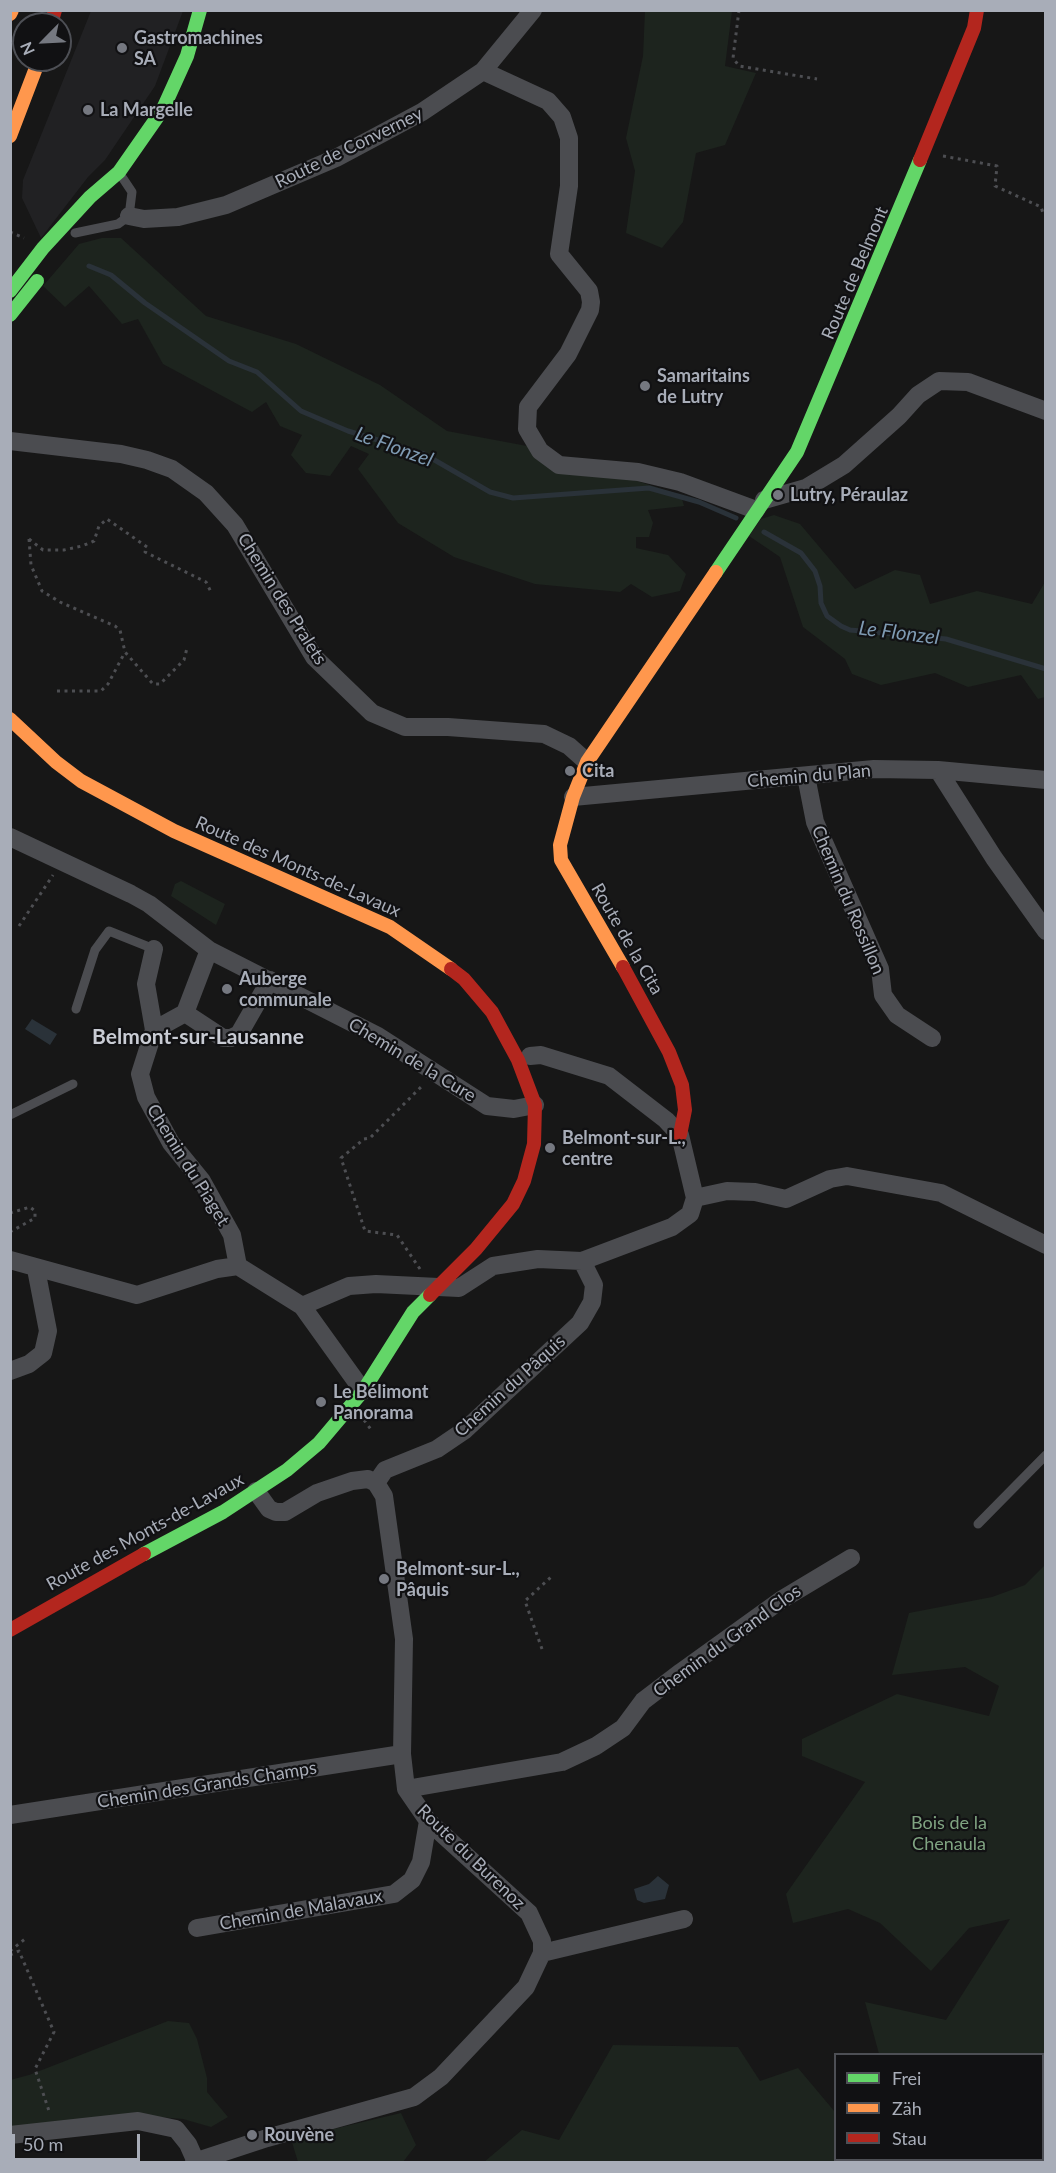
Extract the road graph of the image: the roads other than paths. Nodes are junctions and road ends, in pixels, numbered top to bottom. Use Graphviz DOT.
graph roads {
  1 [pos="200,10"];
  2 [pos="533,10"];
  3 [pos="977,10"];
  4 [pos="483,70"];
  5 [pos="34,72"];
  6 [pos="10,136"];
  7 [pos="119,172"];
  8 [pos="129,216"];
  9 [pos="72,237"];
  10 [pos="47,268"];
  11 [pos="10,291"];
  12 [pos="10,315"];
  13 [pos="1046,411"];
  14 [pos="10,441"];
  15 [pos="760,505"];
  16 [pos="10,719"];
  17 [pos="587,762"];
  18 [pos="938,770"];
  19 [pos="806,776"];
  20 [pos="1046,780"];
  21 [pos="573,797"];
  22 [pos="10,837"];
  23 [pos="1046,931"];
  24 [pos="154,949"];
  25 [pos="209,950"];
  26 [pos="270,980"];
  27 [pos="76,1009"];
  28 [pos="185,1013"];
  29 [pos="154,1030"];
  30 [pos="932,1038"];
  31 [pos="531,1056"];
  32 [pos="73,1084"];
  33 [pos="535,1105"];
  34 [pos="10,1115"];
  35 [pos="680,1135"];
  36 [pos="695,1198"];
  37 [pos="1046,1245"];
  38 [pos="10,1260"];
  39 [pos="582,1261"];
  40 [pos="238,1266"];
  41 [pos="36,1269"];
  42 [pos="430,1283"];
  43 [pos="302,1306"];
  44 [pos="10,1371"];
  45 [pos="363,1391"];
  46 [pos="1046,1455"];
  47 [pos="376,1483"];
  48 [pos="256,1491"];
  49 [pos="978,1524"];
  50 [pos="851,1558"];
  51 [pos="10,1630"];
  52 [pos="402,1754"];
  53 [pos="406,1789"];
  54 [pos="10,1815"];
  55 [pos="429,1821"];
  56 [pos="684,1919"];
  57 [pos="196,1928"];
  58 [pos="542,1953"];
  59 [pos="10,2135"];
  60 [pos="195,2162"];
  1 -- 7 [label="main road"];
  2 -- 4 [label="street, Route de Converney"];
  3 -- 15 [label="main road, Route de Belmont"];
  4 -- 8 [label="street, Route de Converney"];
  4 -- 15 [label="street"];
  5 -- 6 [label="main road"];
  7 -- 8 [label="lane"];
  7 -- 9 [label="main road"];
  7 -- 11 [label="main road"];
  8 -- 9 [label="lane"];
  10 -- 12 [label="main road"];
  13 -- 15 [label="street"];
  14 -- 17 [label="street, Chemin des Pralets"];
  15 -- 17 [label="main road, Route de Belmont"];
  16 -- 33 [label="main road, Route des Monts-de-Lavaux"];
  17 -- 21 [label="main road, Route de la Cita"];
  18 -- 19 [label="street, Chemin du Plan"];
  18 -- 20 [label="street, Chemin du Plan"];
  18 -- 23 [label="street"];
  19 -- 21 [label="street, Chemin du Plan"];
  19 -- 30 [label="street, Chemin du Rossillon"];
  21 -- 35 [label="main road, Route de la Cita"];
  22 -- 25 [label="street, Chemin de la Cure"];
  24 -- 27 [label="lane"];
  24 -- 29 [label="street"];
  25 -- 26 [label="street, Chemin de la Cure"];
  25 -- 28 [label="street"];
  26 -- 28 [label="street"];
  26 -- 33 [label="street, Chemin de la Cure"];
  28 -- 29 [label="street"];
  29 -- 40 [label="street, Chemin du Piaget"];
  31 -- 35 [label="street"];
  32 -- 34 [label="lane"];
  33 -- 42 [label="main road, Route des Monts-de-Lavaux"];
  35 -- 36 [label="street"];
  36 -- 37 [label="street"];
  36 -- 39 [label="street"];
  38 -- 41 [label="street"];
  39 -- 42 [label="street"];
  39 -- 47 [label="street, Chemin du Pâquis"];
  40 -- 41 [label="street"];
  40 -- 43 [label="street"];
  41 -- 44 [label="street"];
  42 -- 43 [label="street"];
  42 -- 45 [label="main road, Route des Monts-de-Lavaux"];
  43 -- 45 [label="street"];
  45 -- 48 [label="main road, Route des Monts-de-Lavaux"];
  46 -- 49 [label="lane"];
  47 -- 48 [label="street"];
  47 -- 52 [label="street, Route du Burenoz"];
  48 -- 51 [label="main road, Route des Monts-de-Lavaux"];
  50 -- 53 [label="street, Chemin du Grand Clos"];
  52 -- 53 [label="street, Route du Burenoz"];
  52 -- 54 [label="street, Chemin des Grands Champs"];
  53 -- 55 [label="street, Route du Burenoz"];
  55 -- 57 [label="street, Chemin de Malavaux"];
  55 -- 58 [label="street, Route du Burenoz"];
  56 -- 58 [label="street"];
  58 -- 60 [label="street"];
  59 -- 60 [label="street"];
}
